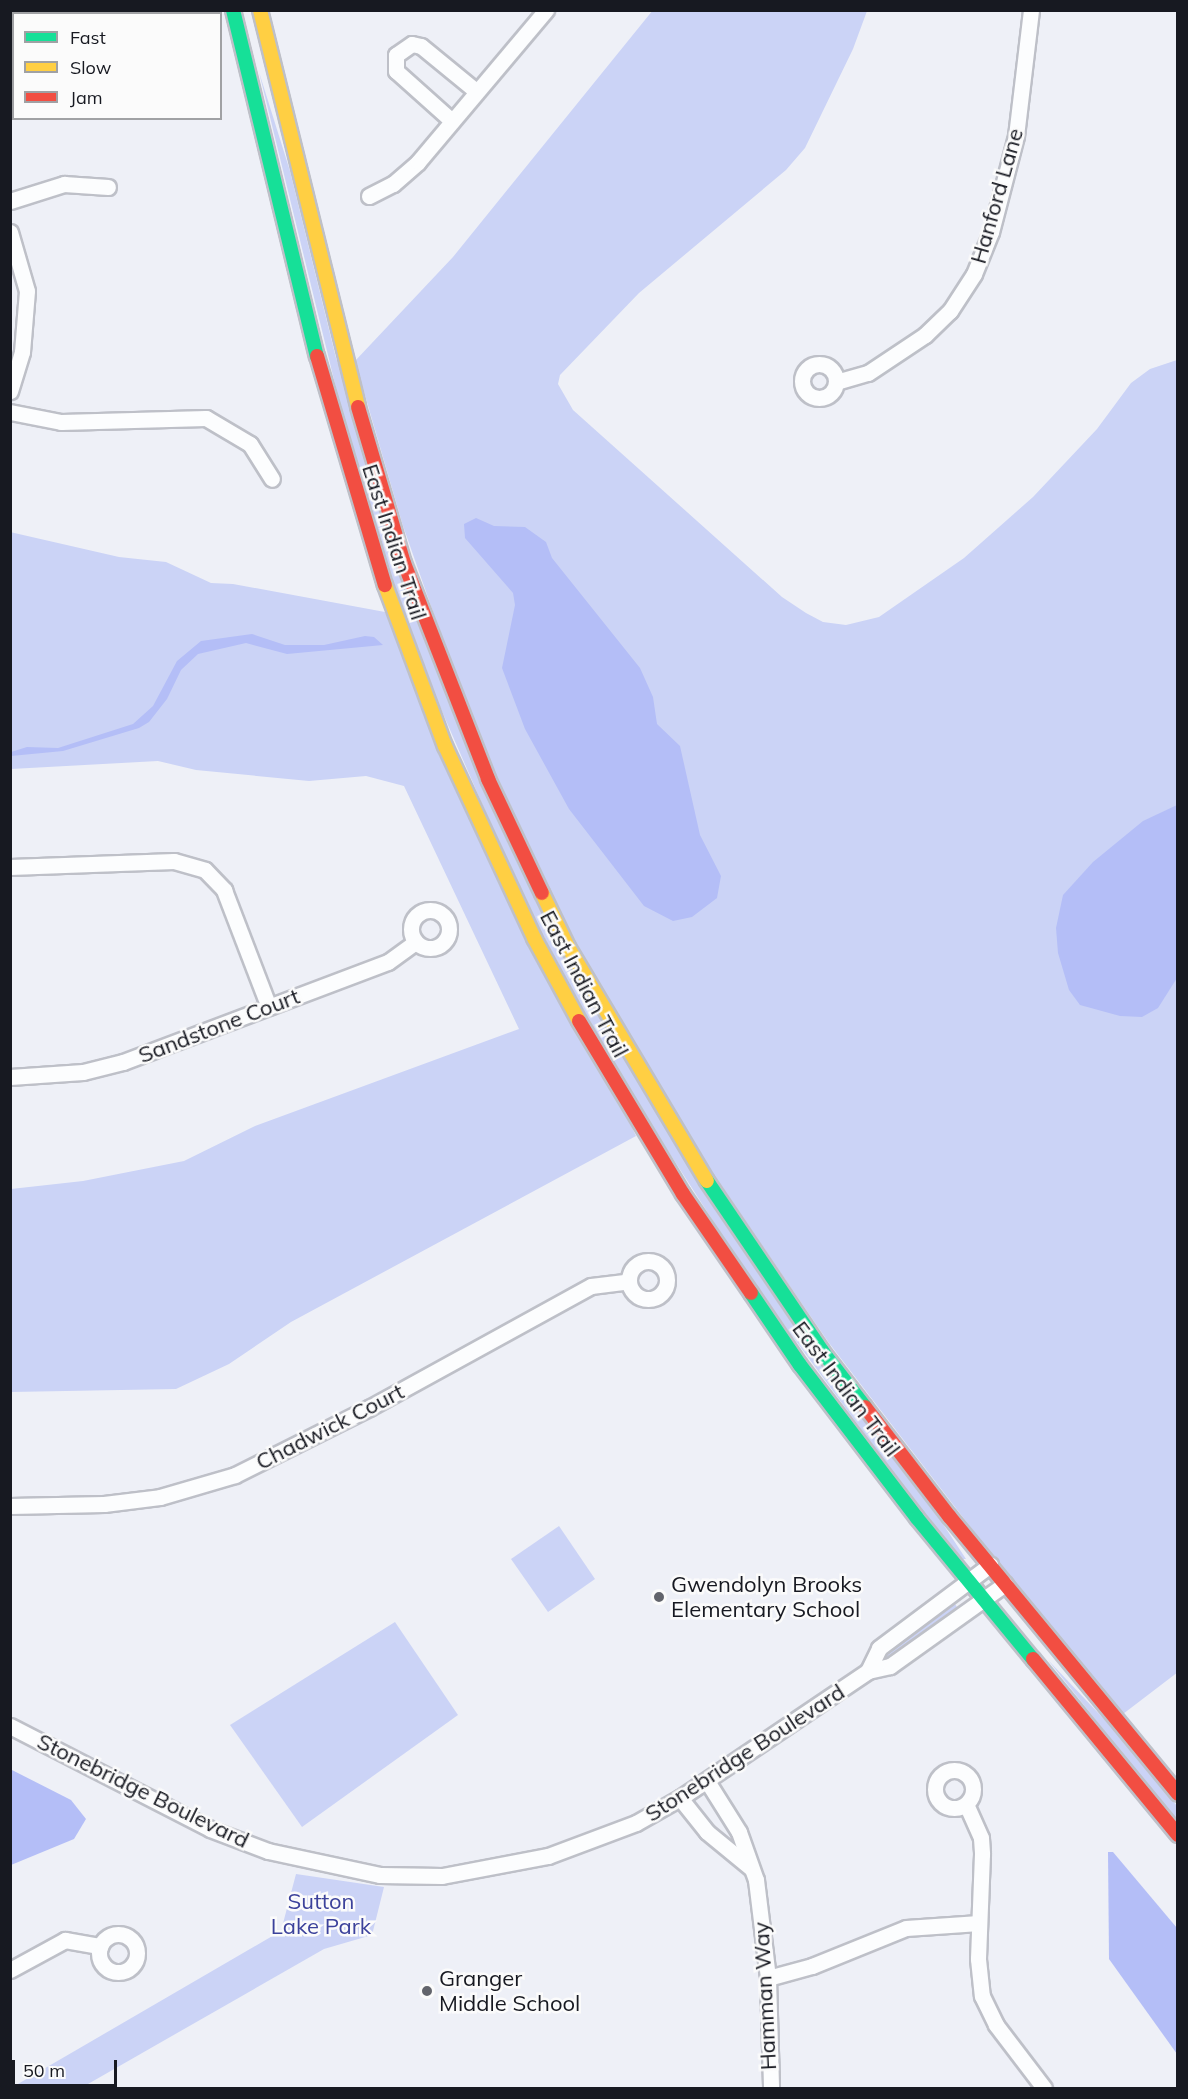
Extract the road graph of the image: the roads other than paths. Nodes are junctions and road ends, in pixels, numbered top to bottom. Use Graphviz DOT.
graph roads {
  1 [pos="66,10"];
  2 [pos="233,10"];
  3 [pos="260,10"];
  4 [pos="546,10"];
  5 [pos="1031,10"];
  6 [pos="10,11"];
  7 [pos="476,91"];
  8 [pos="452,121"];
  9 [pos="108,187"];
  10 [pos="369,196"];
  11 [pos="10,201"];
  12 [pos="10,232"];
  13 [pos="836,382"];
  14 [pos="10,391"];
  15 [pos="10,412"];
  16 [pos="272,479"];
  17 [pos="10,867"];
  18 [pos="416,942"];
  19 [pos="269,1007"];
  20 [pos="10,1077"];
  21 [pos="629,1281"];
  22 [pos="10,1506"];
  23 [pos="990,1565"];
  24 [pos="969,1582"];
  25 [pos="1005,1584"];
  26 [pos="984,1600"];
  27 [pos="868,1671"];
  28 [pos="10,1726"];
  29 [pos="707,1781"];
  30 [pos="1178,1794"];
  31 [pos="680,1798"];
  32 [pos="966,1804"];
  33 [pos="1178,1835"];
  34 [pos="751,1868"];
  35 [pos="979,1923"];
  36 [pos="100,1946"];
  37 [pos="10,1970"];
  38 [pos="768,1978"];
  39 [pos="771,2088"];
  40 [pos="1044,2088"];
  1 -- 6 [label="street"];
  2 -- 24 [label="main road, East Indian Trail"];
  3 -- 23 [label="main road, East Indian Trail"];
  4 -- 7 [label="street"];
  5 -- 13 [label="street, Hanford Lane"];
  7 -- 8 [label="street"];
  7 -- 8 [label="street"];
  8 -- 10 [label="street"];
  9 -- 11 [label="street"];
  12 -- 14 [label="street"];
  15 -- 16 [label="street"];
  17 -- 19 [label="street"];
  18 -- 19 [label="street, Sandstone Court"];
  19 -- 20 [label="street, Sandstone Court"];
  21 -- 22 [label="street, Chadwick Court"];
  23 -- 24 [label="street, Stonebridge Boulevard"];
  23 -- 25 [label="main road, East Indian Trail"];
  24 -- 26 [label="main road, East Indian Trail"];
  24 -- 27 [label="street, Stonebridge Boulevard"];
  25 -- 26 [label="street, Stonebridge Boulevard"];
  25 -- 30 [label="main road, East Indian Trail"];
  26 -- 27 [label="street, Stonebridge Boulevard"];
  26 -- 33 [label="main road, East Indian Trail"];
  27 -- 29 [label="street, Stonebridge Boulevard"];
  28 -- 31 [label="street, Stonebridge Boulevard"];
  29 -- 31 [label="street, Stonebridge Boulevard"];
  29 -- 34 [label="street, Hamman Way"];
  31 -- 34 [label="street"];
  32 -- 35 [label="street"];
  34 -- 38 [label="street, Hamman Way"];
  35 -- 38 [label="street"];
  35 -- 40 [label="street"];
  36 -- 37 [label="street"];
  38 -- 39 [label="street, Hamman Way"];
}
